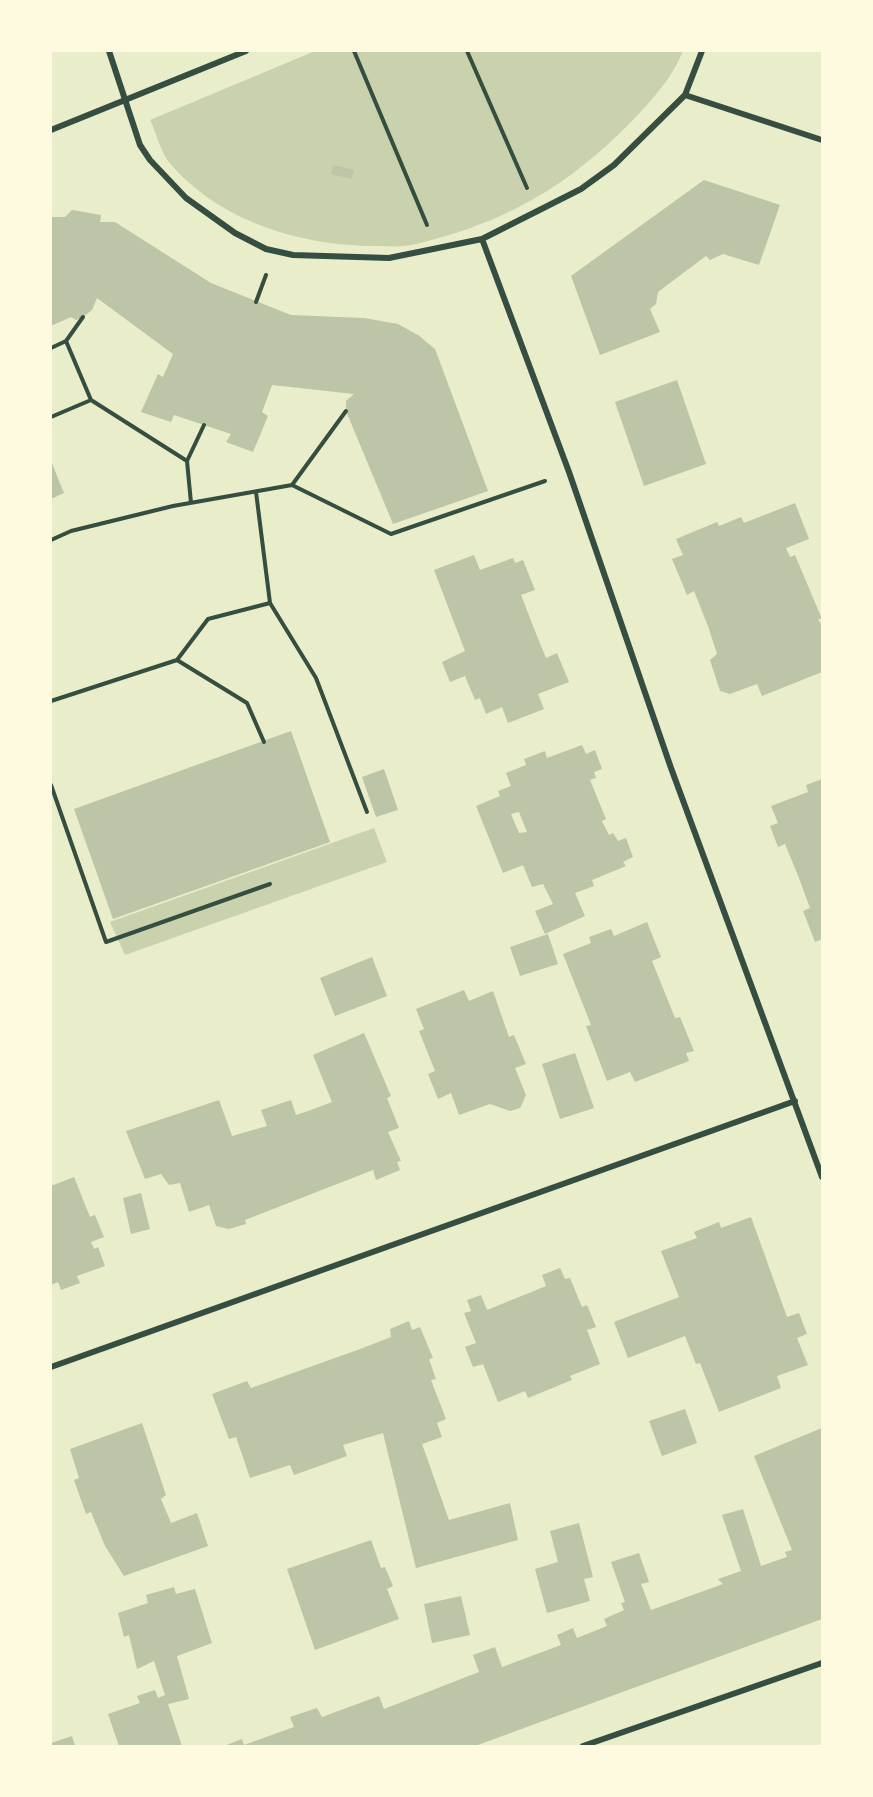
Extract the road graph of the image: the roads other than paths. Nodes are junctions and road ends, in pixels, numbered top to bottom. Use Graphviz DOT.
graph roads {
  1 [pos="109,51"];
  2 [pos="246,51"];
  3 [pos="702,51"];
  4 [pos="685,95"];
  5 [pos="125,102"];
  6 [pos="51,130"];
  7 [pos="822,140"];
  8 [pos="482,239"];
  9 [pos="795,1101"];
  10 [pos="822,1177"];
  11 [pos="51,1367"];
  12 [pos="822,1663"];
  13 [pos="583,1746"];
  1 -- 5 [label="street"];
  2 -- 5 [label="street"];
  3 -- 4 [label="street"];
  4 -- 7 [label="street"];
  4 -- 8 [label="street"];
  5 -- 6 [label="street"];
  5 -- 8 [label="street"];
  8 -- 9 [label="street"];
  9 -- 10 [label="street"];
  9 -- 11 [label="street"];
  12 -- 13 [label="street"];
}
